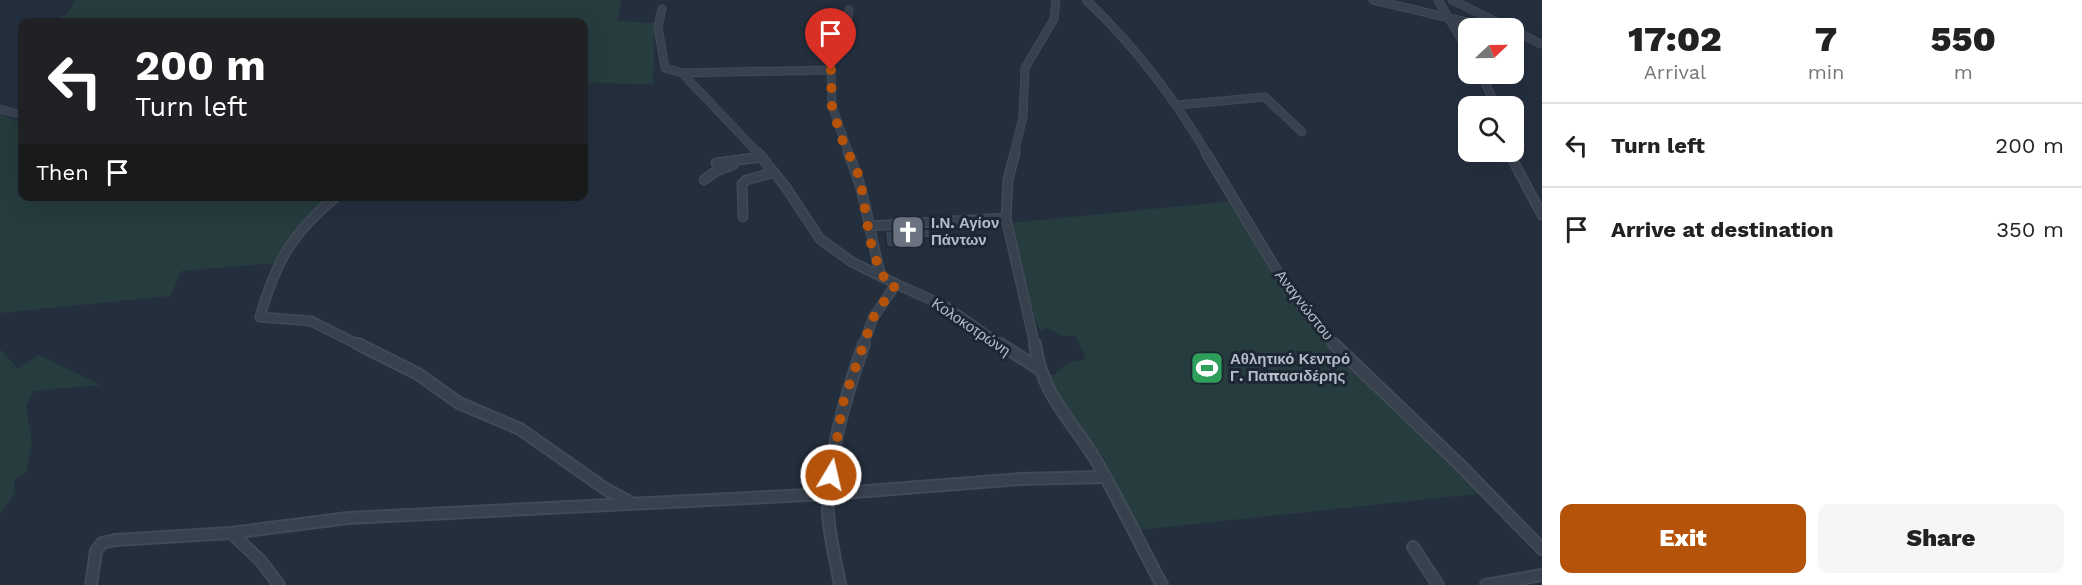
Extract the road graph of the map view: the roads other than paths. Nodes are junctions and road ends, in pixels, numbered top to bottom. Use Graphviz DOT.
graph roads {
  1 [pos="1056,0"];
  2 [pos="1086,0"];
  3 [pos="1373,0"];
  4 [pos="1438,0"];
  5 [pos="1452,0"];
  6 [pos="662,9"];
  7 [pos="849,10"];
  8 [pos="1450,18"];
  9 [pos="1458,20"];
  10 [pos="1458,33"];
  11 [pos="1524,38"];
  12 [pos="1542,44"];
  13 [pos="831,70"];
  14 [pos="682,73"];
  15 [pos="1177,105"];
  16 [pos="0,109"];
  17 [pos="18,114"];
  18 [pos="1302,132"];
  19 [pos="762,157"];
  20 [pos="739,162"];
  21 [pos="1514,162"];
  22 [pos="716,163"];
  23 [pos="772,173"];
  24 [pos="704,180"];
  25 [pos="331,201"];
  26 [pos="1542,215"];
  27 [pos="743,217"];
  28 [pos="1006,218"];
  29 [pos="869,226"];
  30 [pos="881,275"];
  31 [pos="896,284"];
  32 [pos="1038,368"];
  33 [pos="1105,477"];
  34 [pos="829,494"];
  35 [pos="634,504"];
  36 [pos="231,533"];
  37 [pos="1413,547"];
  38 [pos="1542,549"];
  39 [pos="1542,575"];
  40 [pos="91,585"];
  41 [pos="279,585"];
  42 [pos="840,585"];
  43 [pos="1162,585"];
  44 [pos="1438,585"];
  45 [pos="1486,585"];
  1 -- 28 [label="street"];
  2 -- 15 [label="street, Αναγνώστου"];
  3 -- 8 [label="street"];
  4 -- 8 [label="street"];
  5 -- 12 [label="street"];
  6 -- 14 [label="street, Κολοκοτρώνη"];
  7 -- 13 [label="street"];
  8 -- 9 [label="street"];
  8 -- 10 [label="street"];
  11 -- 12 [label="street"];
  13 -- 14 [label="street"];
  13 -- 29 [label="street"];
  14 -- 19 [label="street, Κολοκοτρώνη"];
  15 -- 18 [label="street"];
  15 -- 38 [label="street, Αναγνώστου"];
  16 -- 17 [label="street"];
  19 -- 20 [label="street"];
  19 -- 23 [label="street, Κολοκοτρώνη"];
  20 -- 22 [label="street"];
  20 -- 24 [label="street"];
  21 -- 26 [label="street"];
  23 -- 27 [label="street"];
  23 -- 30 [label="street, Κολοκοτρώνη"];
  25 -- 35 [label="street"];
  28 -- 29 [label="street"];
  28 -- 32 [label="street"];
  29 -- 30 [label="street"];
  30 -- 31 [label="street, Κολοκοτρώνη"];
  31 -- 32 [label="street, Κολοκοτρώνη"];
  31 -- 34 [label="street"];
  32 -- 33 [label="street"];
  33 -- 34 [label="street"];
  33 -- 43 [label="street"];
  34 -- 35 [label="street"];
  34 -- 42 [label="street"];
  35 -- 36 [label="street"];
  36 -- 40 [label="street"];
  36 -- 41 [label="street"];
  37 -- 44 [label="street"];
  39 -- 45 [label="street"];
}
